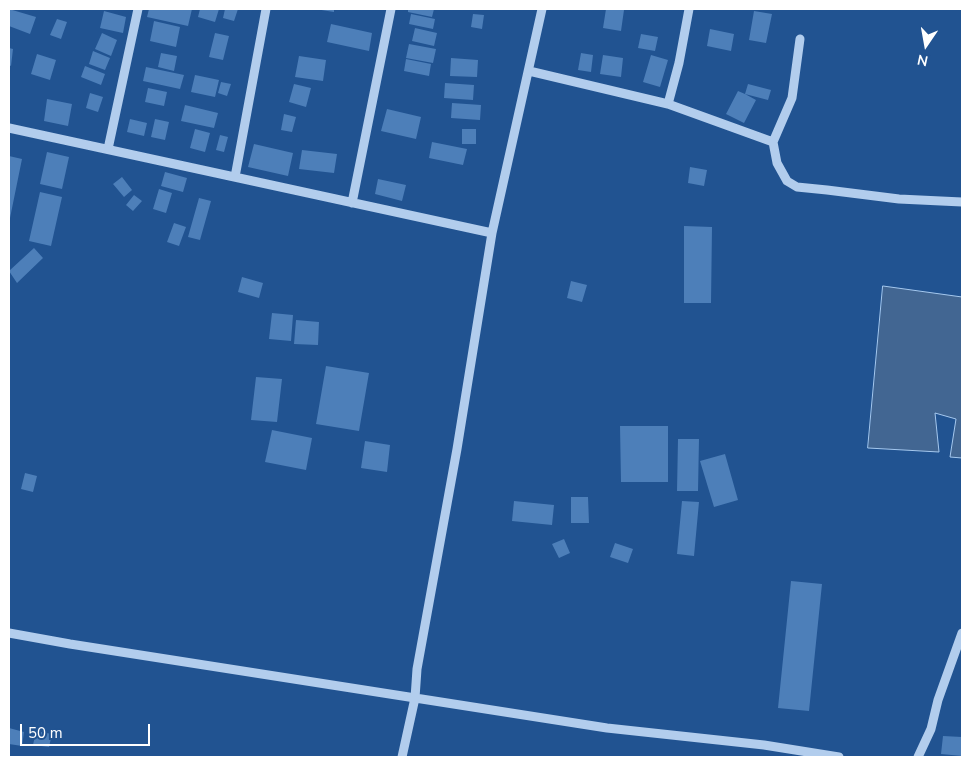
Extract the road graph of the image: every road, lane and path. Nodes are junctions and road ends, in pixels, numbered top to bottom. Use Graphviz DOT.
graph roads {
  1 [pos="138,9"];
  2 [pos="266,9"];
  3 [pos="391,9"];
  4 [pos="542,9"];
  5 [pos="689,9"];
  6 [pos="800,39"];
  7 [pos="529,71"];
  8 [pos="668,104"];
  9 [pos="9,128"];
  10 [pos="773,142"];
  11 [pos="108,149"];
  12 [pos="235,177"];
  13 [pos="962,202"];
  14 [pos="352,203"];
  15 [pos="492,233"];
  16 [pos="9,633"];
  17 [pos="962,633"];
  18 [pos="415,698"];
  19 [pos="402,757"];
  20 [pos="839,757"];
  21 [pos="918,757"];
  1 -- 11 [label="street"];
  2 -- 12 [label="street"];
  3 -- 14 [label="street"];
  4 -- 7 [label="street"];
  5 -- 8 [label="street"];
  6 -- 10 [label="street"];
  7 -- 8 [label="street"];
  7 -- 15 [label="street"];
  8 -- 10 [label="street"];
  9 -- 11 [label="street"];
  10 -- 13 [label="street"];
  11 -- 12 [label="street"];
  12 -- 14 [label="street"];
  14 -- 15 [label="street"];
  15 -- 18 [label="street"];
  16 -- 18 [label="street"];
  17 -- 21 [label="street"];
  18 -- 19 [label="street"];
  18 -- 20 [label="street"];
}
